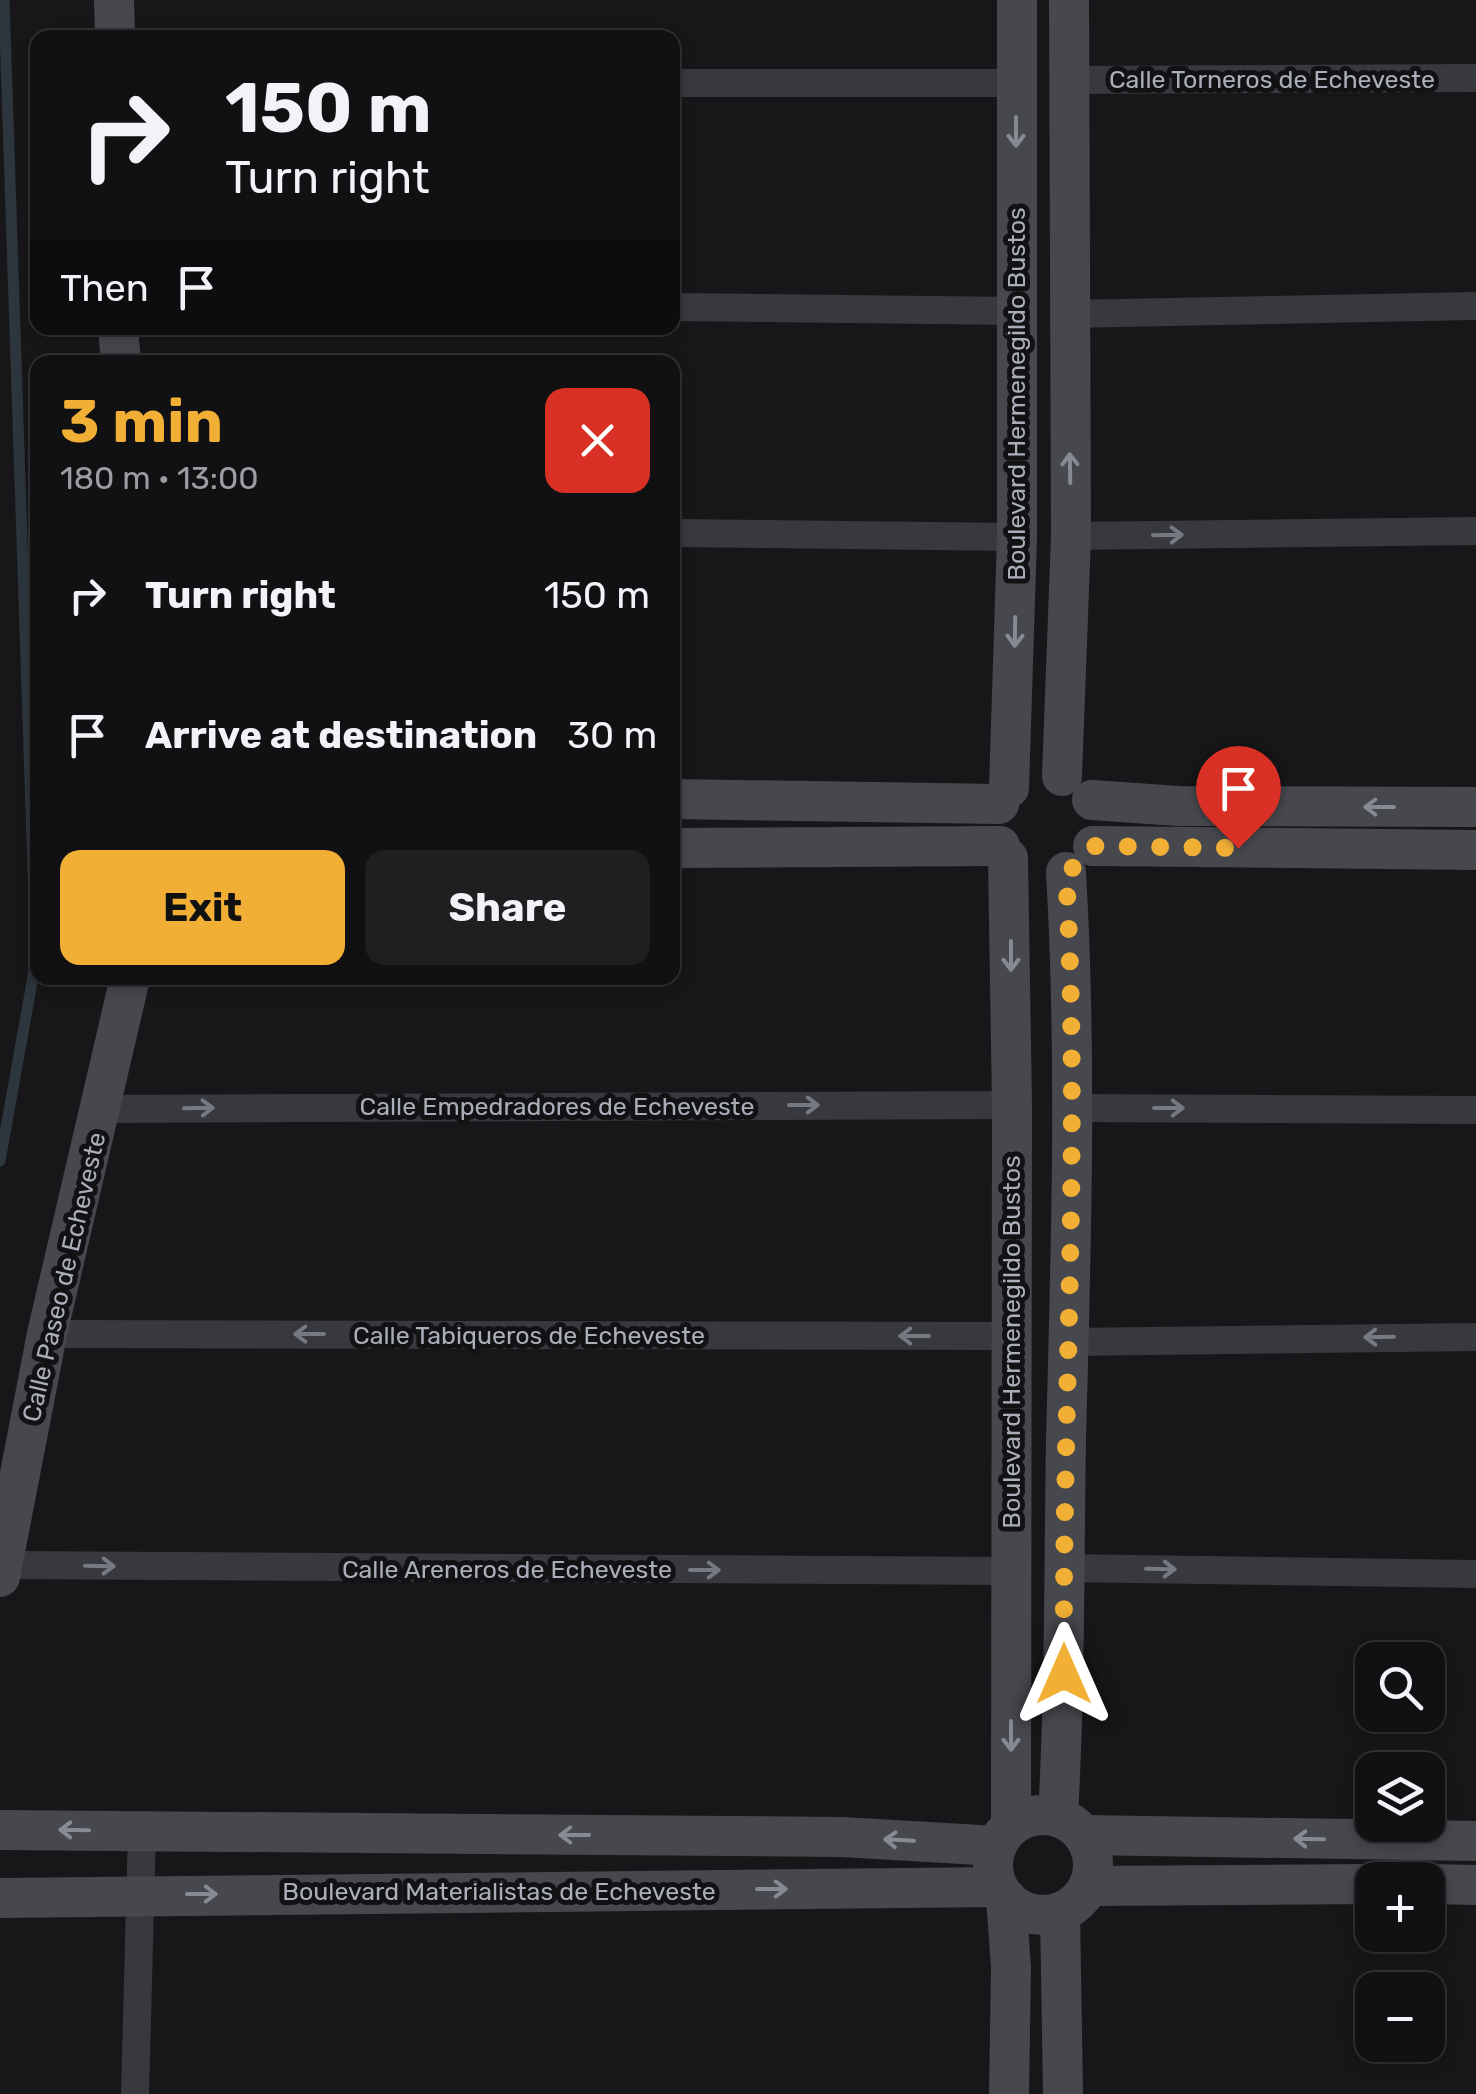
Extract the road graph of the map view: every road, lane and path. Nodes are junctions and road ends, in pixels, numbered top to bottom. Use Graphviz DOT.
graph roads {
  1 [pos="114,0"];
  2 [pos="1017,0"];
  3 [pos="1069,0"];
  4 [pos="115,30"];
  5 [pos="1476,78"];
  6 [pos="1068,80"];
  7 [pos="680,83"];
  8 [pos="1016,83"];
  9 [pos="1476,306"];
  10 [pos="680,307"];
  11 [pos="1016,312"];
  12 [pos="1068,314"];
  13 [pos="1476,530"];
  14 [pos="680,533"];
  15 [pos="1017,536"];
  16 [pos="1071,536"];
  17 [pos="1077,788"];
  18 [pos="1004,796"];
  19 [pos="680,799"];
  20 [pos="1476,807"];
  21 [pos="680,848"];
  22 [pos="1476,850"];
  23 [pos="1004,852"];
  24 [pos="1080,859"];
  25 [pos="128,985"];
  26 [pos="1012,1105"];
  27 [pos="1072,1108"];
  28 [pos="101,1109"];
  29 [pos="1476,1110"];
  30 [pos="47,1334"];
  31 [pos="1012,1336"];
  32 [pos="1476,1337"];
  33 [pos="1068,1342"];
  34 [pos="8,1504"];
  35 [pos="1064,1568"];
  36 [pos="1,1571"];
  37 [pos="1010,1571"];
  38 [pos="1476,1574"];
  39 [pos="1071,1826"];
  40 [pos="0,1830"];
  41 [pos="142,1831"];
  42 [pos="1004,1836"];
  43 [pos="1476,1841"];
  44 [pos="1445,1884"];
  45 [pos="1476,1884"];
  46 [pos="1355,1885"];
  47 [pos="1002,1893"];
  48 [pos="139,1894"];
  49 [pos="0,1898"];
  50 [pos="1075,1899"];
  51 [pos="135,2094"];
  52 [pos="1009,2094"];
  53 [pos="1063,2094"];
  1 -- 4 [label="street"];
  2 -- 8 [label="street, Boulevard Hermenegildo Bustos"];
  3 -- 6 [label="street, Boulevard Hermenegildo Bustos"];
  5 -- 6 [label="street, Calle Torneros de Echeveste"];
  6 -- 12 [label="street, Boulevard Hermenegildo Bustos"];
  7 -- 8 [label="street"];
  8 -- 11 [label="street, Boulevard Hermenegildo Bustos, one-way"];
  9 -- 12 [label="street"];
  10 -- 11 [label="street"];
  11 -- 15 [label="street, Boulevard Hermenegildo Bustos"];
  16 -- 12 [label="street, Boulevard Hermenegildo Bustos, one-way"];
  16 -- 13 [label="street, one-way"];
  14 -- 15 [label="street"];
  15 -- 18 [label="street, Boulevard Hermenegildo Bustos, one-way"];
  16 -- 17 [label="street, Boulevard Hermenegildo Bustos"];
  17 -- 18 [label="street"];
  20 -- 17 [label="street, one-way"];
  17 -- 24 [label="street"];
  18 -- 19 [label="street"];
  18 -- 23 [label="street"];
  21 -- 23 [label="street"];
  22 -- 24 [label="street"];
  23 -- 24 [label="street"];
  23 -- 26 [label="street, Boulevard Hermenegildo Bustos, one-way"];
  24 -- 27 [label="street"];
  25 -- 28 [label="street, Calle Paseo de Echeveste"];
  28 -- 26 [label="street, Calle Empedradores de Echeveste, one-way"];
  26 -- 31 [label="street, Boulevard Hermenegildo Bustos"];
  27 -- 29 [label="street, one-way"];
  27 -- 33 [label="street"];
  28 -- 30 [label="street, Calle Paseo de Echeveste"];
  31 -- 30 [label="street, Calle Tabiqueros de Echeveste, one-way"];
  30 -- 34 [label="street, Calle Paseo de Echeveste"];
  31 -- 37 [label="street, Boulevard Hermenegildo Bustos"];
  32 -- 33 [label="street, one-way"];
  33 -- 35 [label="street"];
  34 -- 36 [label="street, Calle Paseo de Echeveste"];
  35 -- 38 [label="street, one-way"];
  35 -- 39 [label="street"];
  36 -- 37 [label="street, Calle Areneros de Echeveste, one-way"];
  37 -- 42 [label="street, Boulevard Hermenegildo Bustos, one-way"];
  39 -- 42 [label="street"];
  43 -- 39 [label="street, one-way"];
  39 -- 50 [label="street"];
  41 -- 40 [label="street, one-way"];
  42 -- 41 [label="street, one-way"];
  41 -- 48 [label="street"];
  42 -- 47 [label="street"];
  44 -- 45 [label="street"];
  46 -- 50 [label="street"];
  48 -- 47 [label="street, Boulevard Materialistas de Echeveste, one-way"];
  47 -- 50 [label="street"];
  47 -- 52 [label="street"];
  48 -- 49 [label="street, Boulevard Materialistas de Echeveste"];
  48 -- 51 [label="street"];
  50 -- 53 [label="street"];
}
